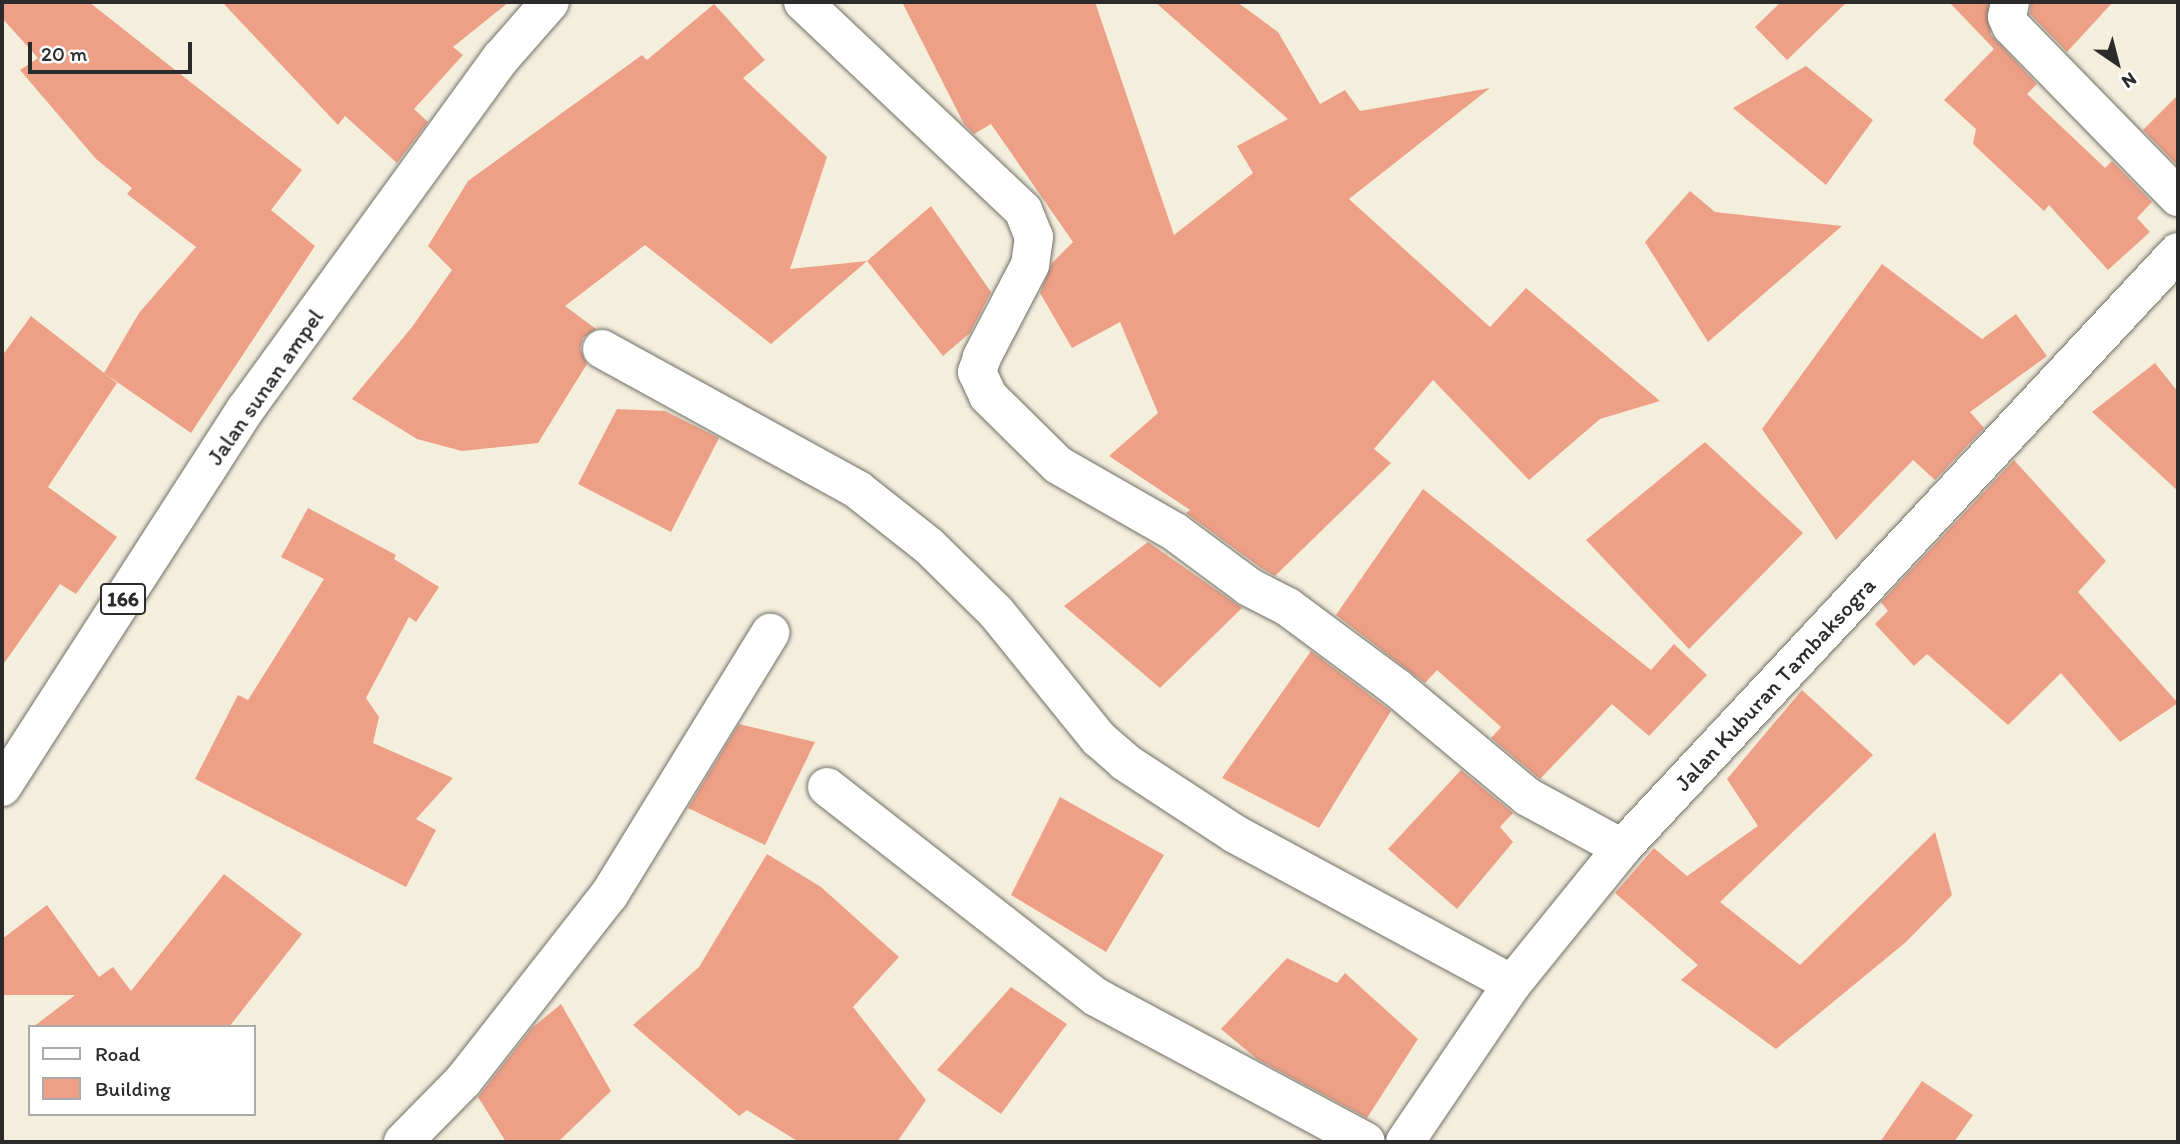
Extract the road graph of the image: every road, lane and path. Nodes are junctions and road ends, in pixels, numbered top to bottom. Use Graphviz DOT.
graph roads {
  1 [pos="550,2"];
  2 [pos="803,2"];
  3 [pos="2010,2"];
  4 [pos="2178,197"];
  5 [pos="2178,252"];
  6 [pos="602,349"];
  7 [pos="770,633"];
  8 [pos="2,787"];
  9 [pos="827,787"];
  10 [pos="1622,848"];
  11 [pos="1512,984"];
  12 [pos="403,1142"];
  13 [pos="1366,1142"];
  14 [pos="1405,1142"];
  1 -- 8 [label="street, Jalan sunan ampel / 166"];
  2 -- 10 [label="street"];
  3 -- 4 [label="street"];
  5 -- 10 [label="street, Jalan Kuburan Tambaksogra"];
  6 -- 11 [label="street"];
  7 -- 12 [label="street"];
  9 -- 13 [label="street"];
  10 -- 11 [label="street, Jalan Kuburan Tambaksogra"];
  11 -- 14 [label="street, Jalan Kuburan Tambaksogra"];
}
